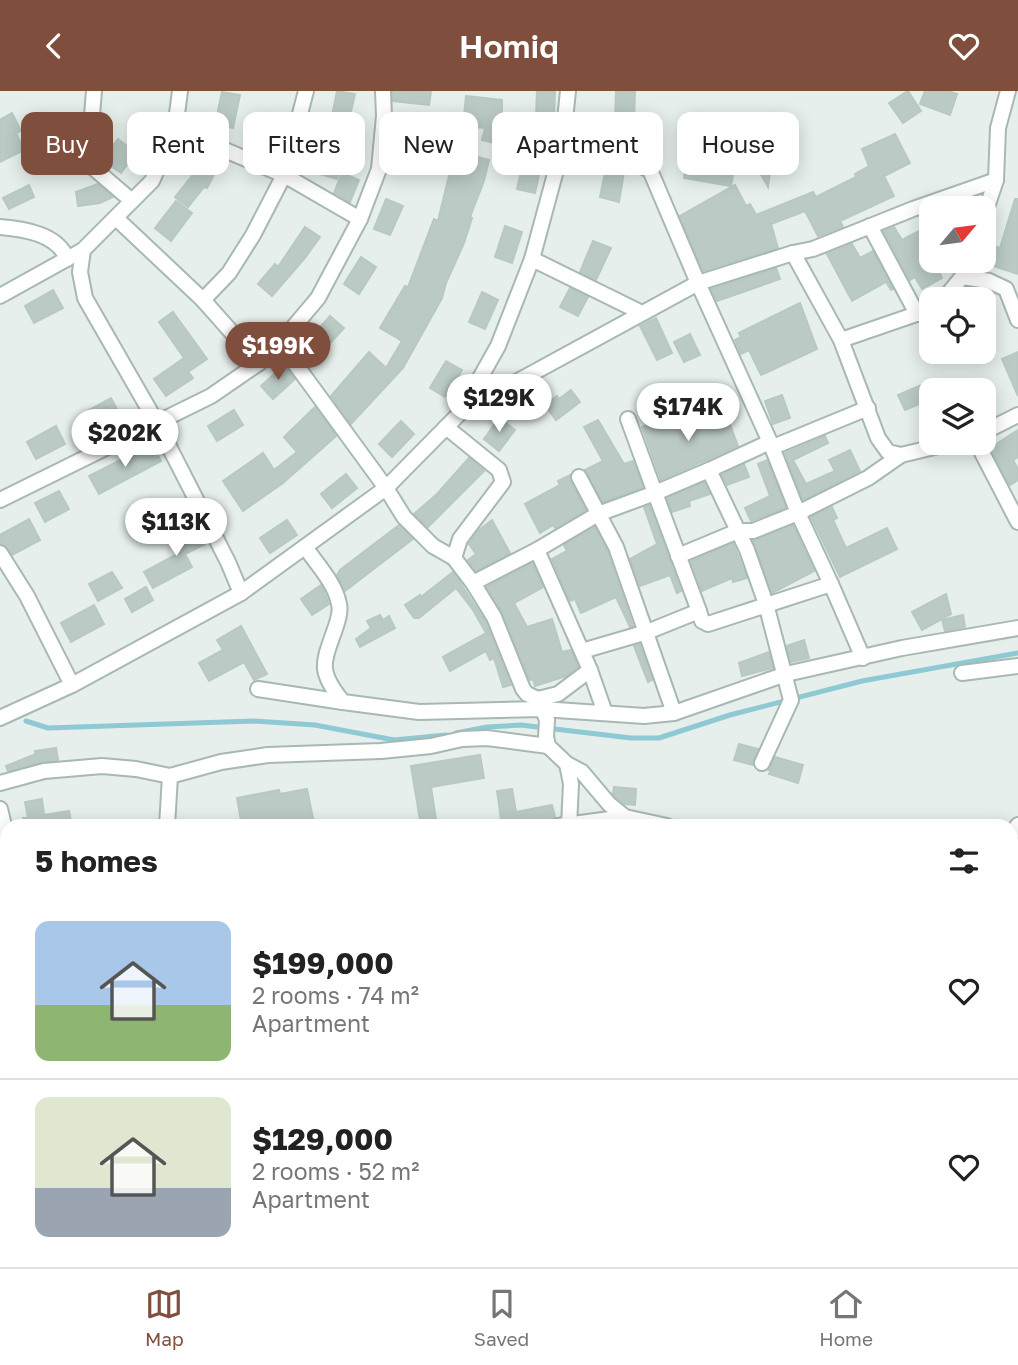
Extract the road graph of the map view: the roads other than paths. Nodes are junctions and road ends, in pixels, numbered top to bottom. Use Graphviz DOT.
graph roads {
  1 [pos="94,91"];
  2 [pos="180,91"];
  3 [pos="306,91"];
  4 [pos="383,91"];
  5 [pos="568,91"];
  6 [pos="1008,91"];
  7 [pos="177,112"];
  8 [pos="300,112"];
  9 [pos="566,112"];
  10 [pos="155,175"];
  11 [pos="284,175"];
  12 [pos="555,175"];
  13 [pos="652,175"];
  14 [pos="996,180"];
  15 [pos="991,196"];
  16 [pos="132,201"];
  17 [pos="116,218"];
  18 [pos="360,219"];
  19 [pos="870,226"];
  20 [pos="0,227"];
  21 [pos="83,250"];
  22 [pos="793,253"];
  23 [pos="66,259"];
  24 [pos="532,260"];
  25 [pos="964,273"];
  26 [pos="962,277"];
  27 [pos="698,282"];
  28 [pos="954,287"];
  29 [pos="1012,287"];
  30 [pos="0,296"];
  31 [pos="202,300"];
  32 [pos="919,303"];
  33 [pos="642,313"];
  34 [pos="919,313"];
  35 [pos="1018,320"];
  36 [pos="841,340"];
  37 [pos="280,343"];
  38 [pos="259,363"];
  39 [pos="868,408"];
  40 [pos="461,412"];
  41 [pos="1018,415"];
  42 [pos="628,419"];
  43 [pos="158,425"];
  44 [pos="996,426"];
  45 [pos="446,427"];
  46 [pos="771,445"];
  47 [pos="919,451"];
  48 [pos="901,455"];
  49 [pos="983,455"];
  50 [pos="709,470"];
  51 [pos="579,477"];
  52 [pos="386,488"];
  53 [pos="655,493"];
  54 [pos="0,501"];
  55 [pos="798,513"];
  56 [pos="598,514"];
  57 [pos="1017,517"];
  58 [pos="738,531"];
  59 [pos="305,547"];
  60 [pos="537,549"];
  61 [pos="0,553"];
  62 [pos="678,556"];
  63 [pos="454,558"];
  64 [pos="473,583"];
  65 [pos="831,584"];
  66 [pos="240,593"];
  67 [pos="766,604"];
  68 [pos="699,611"];
  69 [pos="1018,628"];
  70 [pos="647,632"];
  71 [pos="582,651"];
  72 [pos="863,658"];
  73 [pos="1018,666"];
  74 [pos="590,670"];
  75 [pos="962,673"];
  76 [pos="72,685"];
  77 [pos="788,687"];
  78 [pos="258,689"];
  79 [pos="343,702"];
  80 [pos="542,709"];
  81 [pos="605,713"];
  82 [pos="674,713"];
  83 [pos="0,718"];
  84 [pos="547,742"];
  85 [pos="762,763"];
  86 [pos="567,764"];
  87 [pos="170,776"];
  88 [pos="0,783"];
  89 [pos="625,817"];
  90 [pos="167,819"];
  91 [pos="566,819"];
  92 [pos="610,819"];
  93 [pos="634,819"];
  1 -- 16 [label="street"];
  2 -- 7 [label="street"];
  3 -- 8 [label="street"];
  4 -- 18 [label="street"];
  5 -- 9 [label="street"];
  6 -- 14 [label="street"];
  10 -- 16 [label="street"];
  11 -- 18 [label="street"];
  11 -- 31 [label="street"];
  12 -- 24 [label="street"];
  13 -- 27 [label="street"];
  14 -- 15 [label="street"];
  14 -- 19 [label="street"];
  16 -- 17 [label="street"];
  17 -- 21 [label="street"];
  17 -- 31 [label="street"];
  18 -- 37 [label="street"];
  19 -- 22 [label="street"];
  19 -- 32 [label="street"];
  20 -- 23 [label="street"];
  21 -- 23 [label="street"];
  21 -- 43 [label="street"];
  22 -- 27 [label="street"];
  22 -- 36 [label="street"];
  23 -- 30 [label="street"];
  24 -- 33 [label="street"];
  24 -- 40 [label="street"];
  25 -- 26 [label="street"];
  26 -- 28 [label="street"];
  26 -- 29 [label="street"];
  27 -- 33 [label="street"];
  27 -- 46 [label="street"];
  29 -- 35 [label="street"];
  31 -- 38 [label="street"];
  33 -- 40 [label="street"];
  34 -- 36 [label="street"];
  36 -- 39 [label="street"];
  37 -- 38 [label="street"];
  37 -- 52 [label="street"];
  38 -- 43 [label="street"];
  39 -- 46 [label="street"];
  39 -- 48 [label="street"];
  40 -- 45 [label="street"];
  41 -- 44 [label="street"];
  42 -- 53 [label="street"];
  43 -- 54 [label="street"];
  43 -- 66 [label="street"];
  45 -- 52 [label="street"];
  45 -- 63 [label="street"];
  46 -- 50 [label="street"];
  46 -- 55 [label="street"];
  47 -- 48 [label="street"];
  48 -- 55 [label="street"];
  49 -- 57 [label="street"];
  50 -- 53 [label="street"];
  50 -- 58 [label="street"];
  51 -- 56 [label="street"];
  52 -- 59 [label="street"];
  52 -- 63 [label="street"];
  53 -- 56 [label="street"];
  53 -- 62 [label="street"];
  55 -- 58 [label="street"];
  55 -- 65 [label="street"];
  56 -- 60 [label="street"];
  56 -- 70 [label="street"];
  58 -- 62 [label="street"];
  58 -- 67 [label="street"];
  59 -- 66 [label="street"];
  59 -- 79 [label="street"];
  60 -- 64 [label="street"];
  60 -- 71 [label="street"];
  61 -- 76 [label="street"];
  62 -- 68 [label="street"];
  63 -- 64 [label="street"];
  64 -- 80 [label="street"];
  65 -- 67 [label="street"];
  65 -- 72 [label="street"];
  66 -- 76 [label="street"];
  67 -- 68 [label="street"];
  67 -- 77 [label="street"];
  68 -- 70 [label="street"];
  69 -- 72 [label="street"];
  70 -- 71 [label="street"];
  70 -- 82 [label="street"];
  71 -- 74 [label="street"];
  72 -- 77 [label="street"];
  73 -- 75 [label="street"];
  74 -- 80 [label="street"];
  74 -- 81 [label="street"];
  76 -- 83 [label="street"];
  77 -- 82 [label="street"];
  77 -- 85 [label="street"];
  78 -- 79 [label="street"];
  79 -- 80 [label="street"];
  80 -- 81 [label="street"];
  80 -- 84 [label="street"];
  81 -- 82 [label="street"];
  84 -- 86 [label="street"];
  84 -- 87 [label="street"];
  86 -- 89 [label="street"];
  86 -- 91 [label="street"];
  87 -- 88 [label="street"];
  87 -- 90 [label="street"];
  89 -- 92 [label="street"];
  89 -- 93 [label="street"];
}
